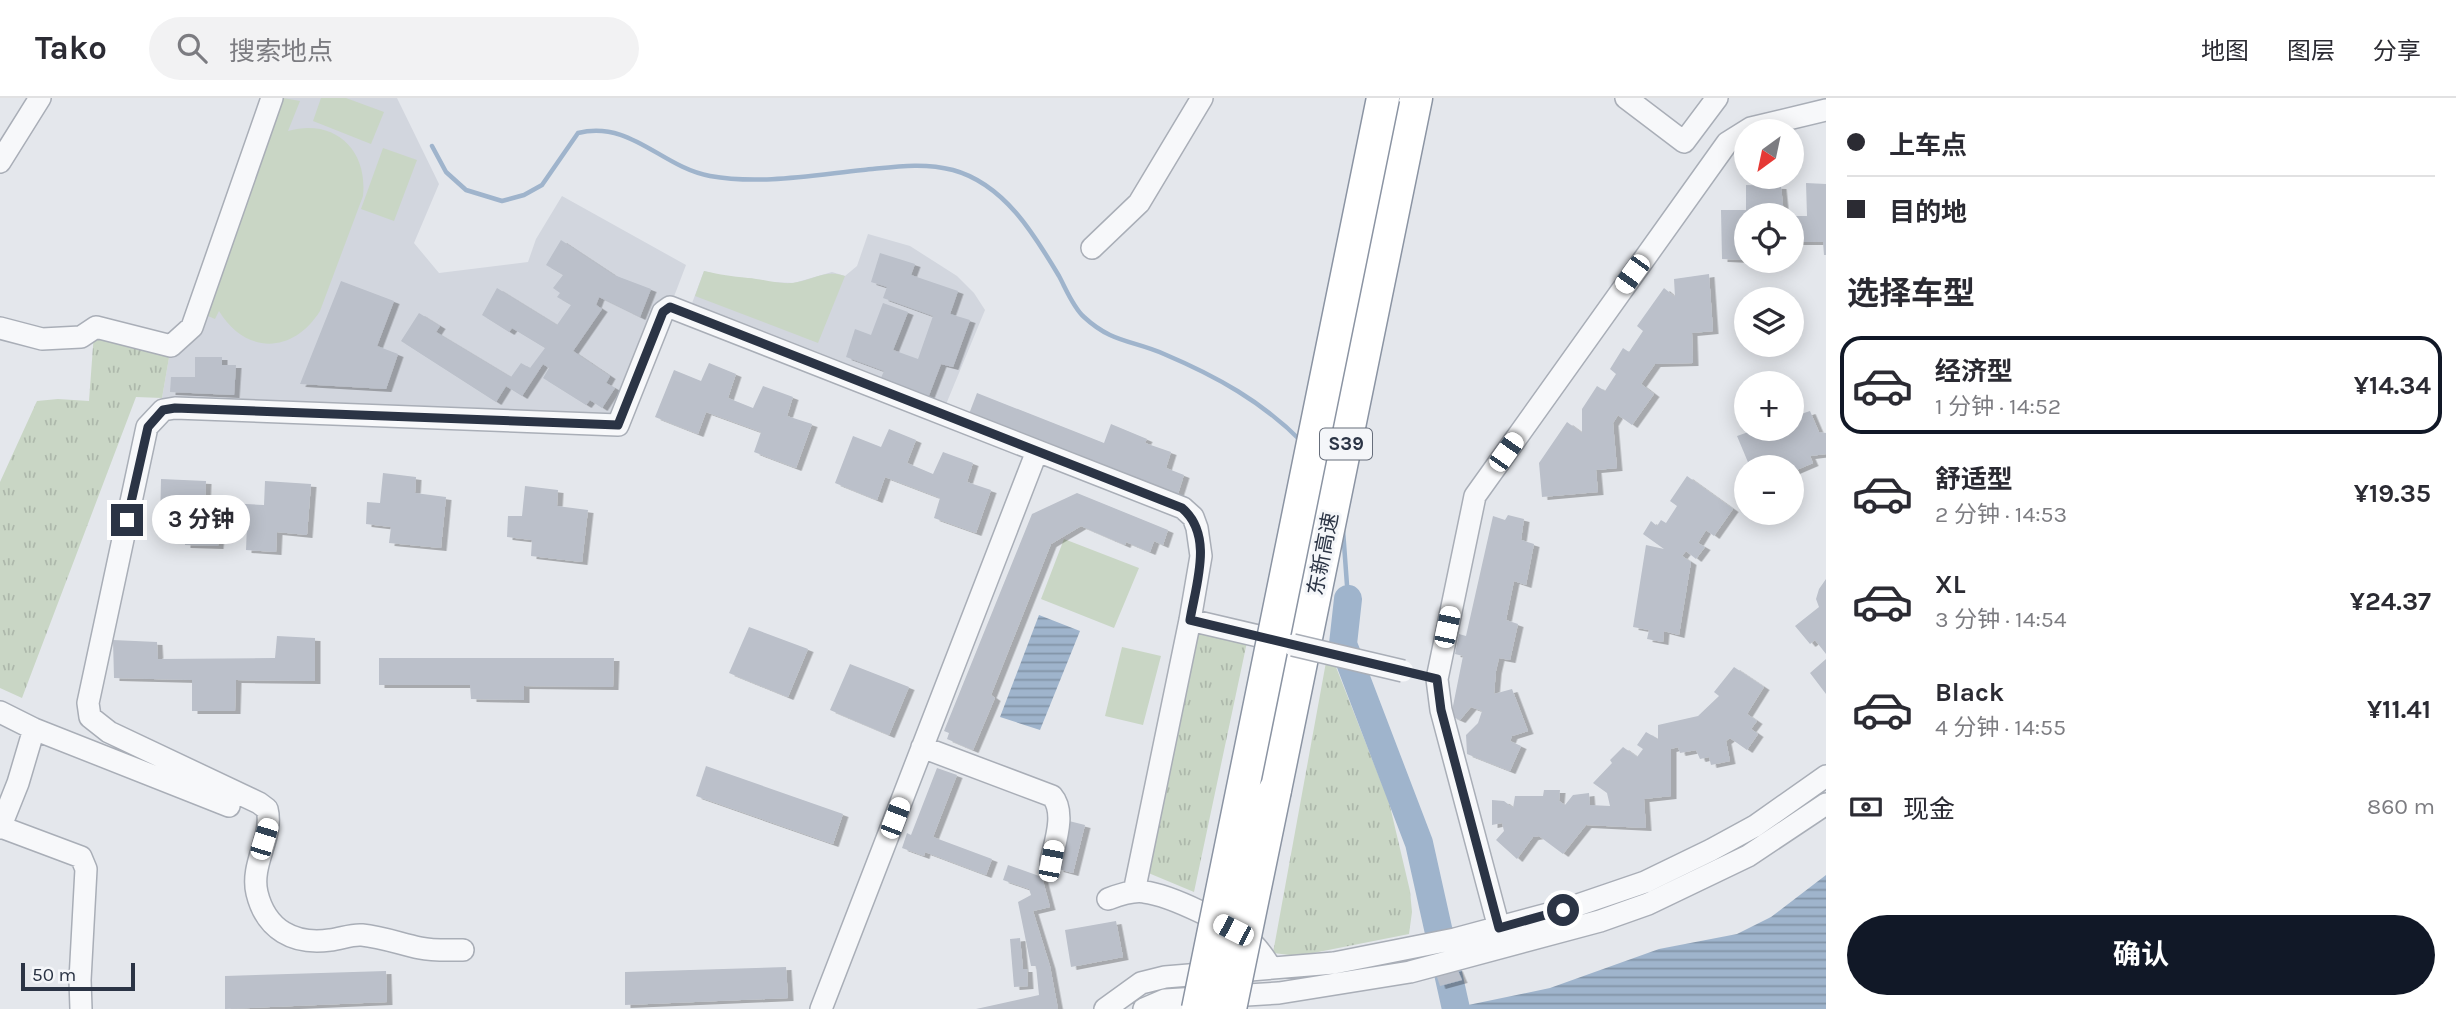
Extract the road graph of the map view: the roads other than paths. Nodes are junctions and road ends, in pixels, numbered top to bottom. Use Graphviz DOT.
graph roads {
  1 [pos="40,98"];
  2 [pos="272,98"];
  3 [pos="1202,98"];
  4 [pos="1383,98"];
  5 [pos="1416,98"];
  6 [pos="1626,98"];
  7 [pos="1717,98"];
  8 [pos="1826,110"];
  9 [pos="0,162"];
  10 [pos="1092,248"];
  11 [pos="0,328"];
  12 [pos="1037,451"];
  13 [pos="1190,620"];
  14 [pos="1437,679"];
  15 [pos="0,712"];
  16 [pos="34,729"];
  17 [pos="922,747"];
  18 [pos="1826,776"];
  19 [pos="1826,804"];
  20 [pos="229,806"];
  21 [pos="0,828"];
  22 [pos="1051,861"];
  23 [pos="1134,892"];
  24 [pos="1108,899"];
  25 [pos="1499,928"];
  26 [pos="1458,949"];
  27 [pos="463,950"];
  28 [pos="1271,968"];
  29 [pos="81,1009"];
  30 [pos="821,1009"];
  31 [pos="1105,1009"];
  32 [pos="1144,1009"];
  33 [pos="1198,1009"];
  34 [pos="1230,1009"];
  1 -- 9 [label="street"];
  2 -- 11 [label="street"];
  3 -- 10 [label="street"];
  4 -- 33 [label="highway, 东新高速 / S39, bridge"];
  5 -- 34 [label="highway, 东新高速 / S39, bridge"];
  6 -- 7 [label="street"];
  8 -- 14 [label="street"];
  12 -- 13 [label="street"];
  12 -- 17 [label="street"];
  12 -- 27 [label="street"];
  13 -- 14 [label="street, bridge"];
  13 -- 23 [label="street"];
  14 -- 25 [label="street"];
  15 -- 16 [label="street"];
  16 -- 20 [label="street"];
  16 -- 21 [label="street"];
  17 -- 22 [label="street"];
  17 -- 30 [label="street"];
  18 -- 25 [label="street"];
  19 -- 26 [label="street"];
  21 -- 29 [label="street"];
  23 -- 24 [label="street"];
  23 -- 28 [label="street"];
  25 -- 26 [label="street"];
  26 -- 28 [label="street"];
  26 -- 32 [label="street"];
  28 -- 31 [label="street"];
}
